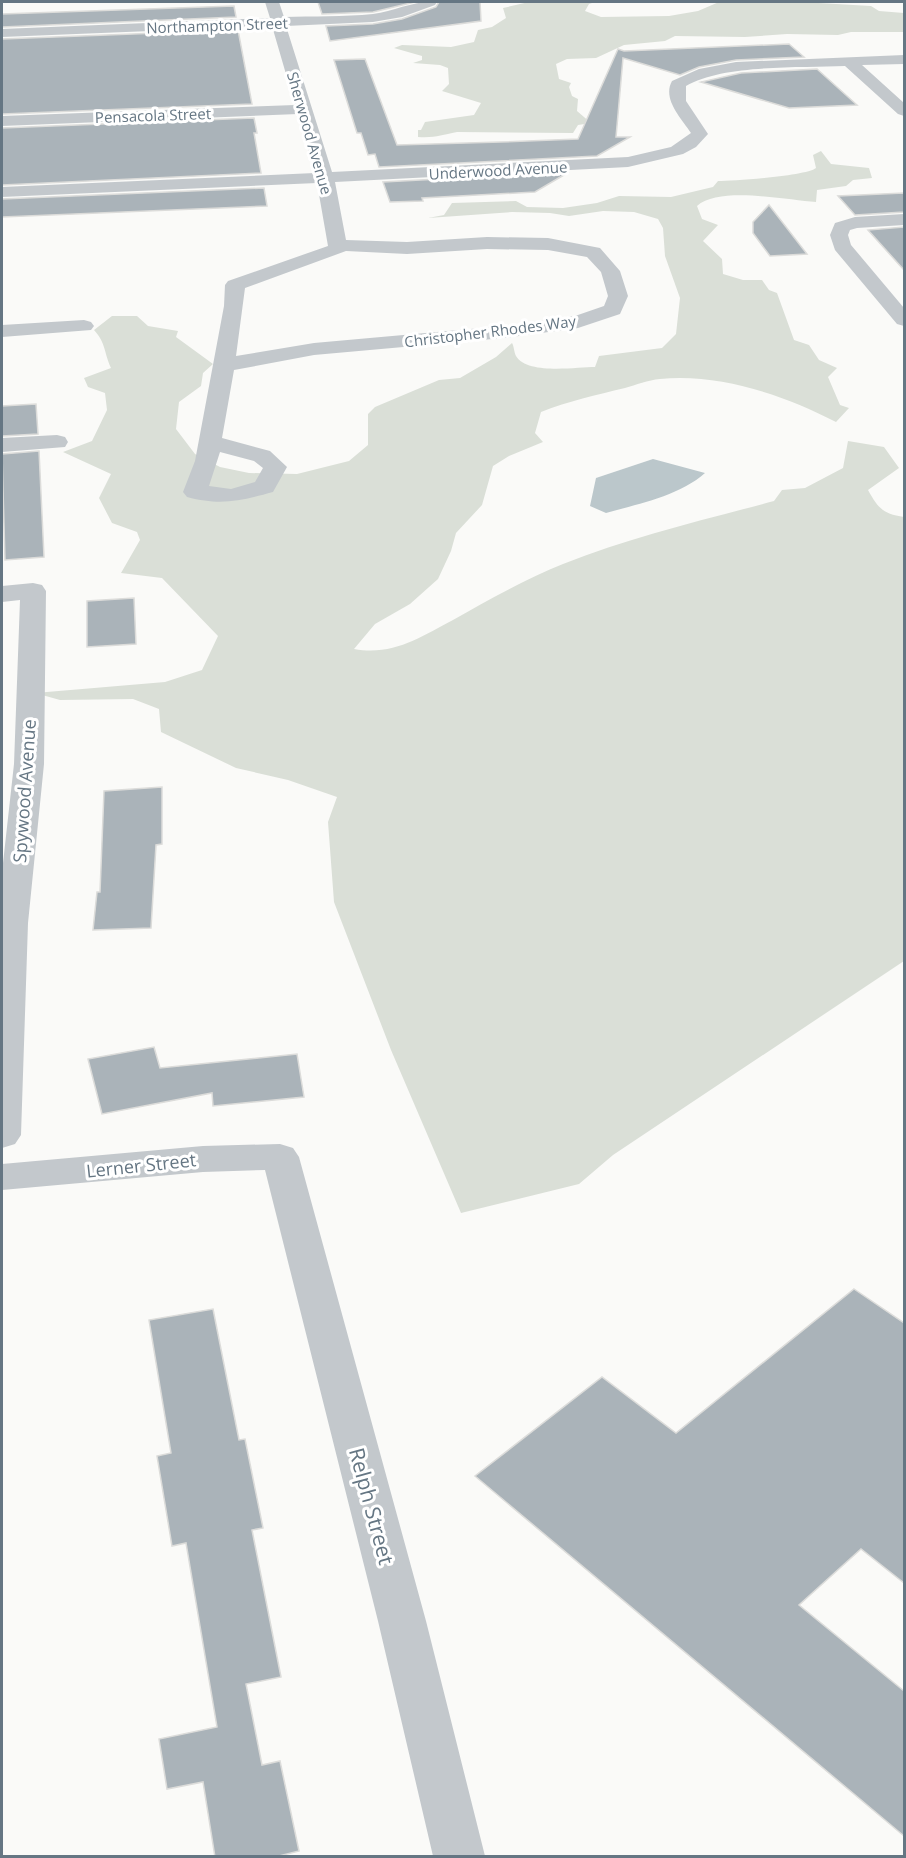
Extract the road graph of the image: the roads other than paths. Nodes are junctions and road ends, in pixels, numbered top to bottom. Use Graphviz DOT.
graph roads {
  1 [pos="272,2"];
  2 [pos="430,2"];
  3 [pos="279,22"];
  4 [pos="2,33"];
  5 [pos="904,59"];
  6 [pos="848,62"];
  7 [pos="304,109"];
  8 [pos="904,111"];
  9 [pos="2,121"];
  10 [pos="325,177"];
  11 [pos="2,192"];
  12 [pos="904,220"];
  13 [pos="338,245"];
  14 [pos="904,320"];
  15 [pos="84,326"];
  16 [pos="2,331"];
  17 [pos="224,365"];
  18 [pos="57,442"];
  19 [pos="211,442"];
  20 [pos="2,445"];
  21 [pos="2,594"];
  22 [pos="2,1135"];
  23 [pos="280,1156"];
  24 [pos="2,1177"];
  25 [pos="459,1857"];
  1 -- 3 [label="street, Sherwood Avenue"];
  2 -- 3 [label="street, Northampton Street"];
  3 -- 4 [label="street, Northampton Street"];
  3 -- 7 [label="street, Sherwood Avenue"];
  5 -- 6 [label="street, Underwood Avenue"];
  6 -- 8 [label="street"];
  6 -- 10 [label="street, Underwood Avenue"];
  7 -- 9 [label="street, Pensacola Street"];
  7 -- 10 [label="street, Sherwood Avenue"];
  10 -- 11 [label="street, Underwood Avenue"];
  10 -- 13 [label="street, Sherwood Avenue"];
  12 -- 14 [label="street"];
  13 -- 17 [label="street"];
  13 -- 17 [label="street, Christopher Rhodes Way"];
  15 -- 16 [label="street"];
  17 -- 19 [label="street"];
  18 -- 20 [label="street"];
  21 -- 22 [label="street, Spywood Avenue"];
  23 -- 24 [label="street, Lerner Street"];
  23 -- 25 [label="street, Relph Street"];
}
